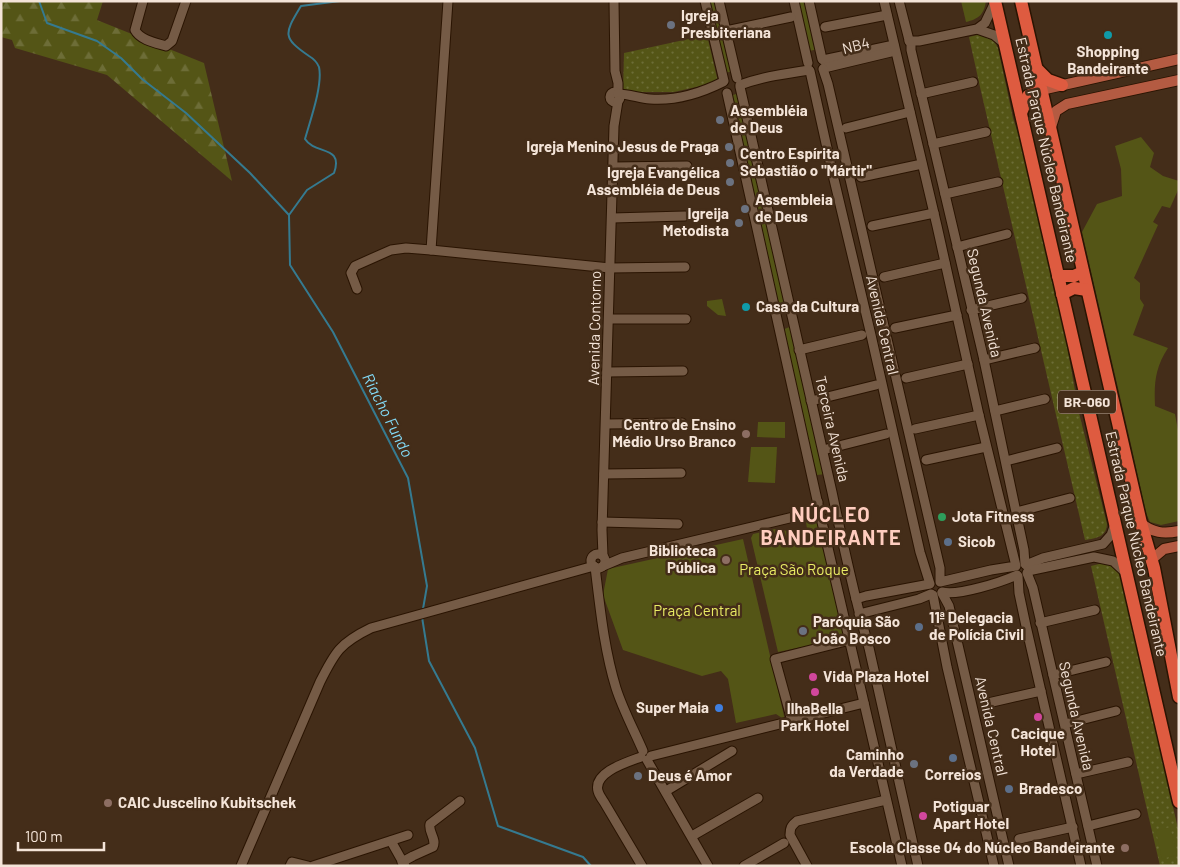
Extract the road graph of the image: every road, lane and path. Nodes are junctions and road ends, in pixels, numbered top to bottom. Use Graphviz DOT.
graph roads {
  1 [pos="143,1"];
  2 [pos="186,1"];
  3 [pos="448,1"];
  4 [pos="614,1"];
  5 [pos="705,1"];
  6 [pos="719,1"];
  7 [pos="794,1"];
  8 [pos="809,1"];
  9 [pos="884,1"];
  10 [pos="899,1"];
  11 [pos="995,1"];
  12 [pos="1021,1"];
  13 [pos="887,15"];
  14 [pos="791,17"];
  15 [pos="825,28"];
  16 [pos="977,29"];
  17 [pos="726,31"];
  18 [pos="1005,44"];
  19 [pos="910,45"];
  20 [pos="895,48"];
  21 [pos="1179,59"];
  22 [pos="823,64"];
  23 [pos="809,67"];
  24 [pos="1036,67"];
  25 [pos="1179,80"];
  26 [pos="739,82"];
  27 [pos="973,82"];
  28 [pos="1079,83"];
  29 [pos="1062,85"];
  30 [pos="724,86"];
  31 [pos="1041,90"];
  32 [pos="921,94"];
  33 [pos="616,98"];
  34 [pos="1084,101"];
  35 [pos="910,112"];
  36 [pos="1021,113"];
  37 [pos="846,128"];
  38 [pos="986,132"];
  39 [pos="1050,133"];
  40 [pos="933,144"];
  41 [pos="922,164"];
  42 [pos="687,166"];
  43 [pos="613,167"];
  44 [pos="861,177"];
  45 [pos="998,182"];
  46 [pos="945,194"];
  47 [pos="948,209"];
  48 [pos="934,213"];
  49 [pos="685,216"];
  50 [pos="612,218"];
  51 [pos="951,222"];
  52 [pos="872,226"];
  53 [pos="937,226"];
  54 [pos="1007,234"];
  55 [pos="864,239"];
  56 [pos="850,247"];
  57 [pos="957,247"];
  58 [pos="432,250"];
  59 [pos="868,256"];
  60 [pos="852,259"];
  61 [pos="945,263"];
  62 [pos="610,268"];
  63 [pos="685,268"];
  64 [pos="1083,272"];
  65 [pos="1058,276"];
  66 [pos="884,277"];
  67 [pos="357,289"];
  68 [pos="1087,290"];
  69 [pos="1062,294"];
  70 [pos="1022,298"];
  71 [pos="790,307"];
  72 [pos="971,310"];
  73 [pos="776,312"];
  74 [pos="957,315"];
  75 [pos="609,319"];
  76 [pos="686,319"];
  77 [pos="794,323"];
  78 [pos="779,326"];
  79 [pos="895,328"];
  80 [pos="862,335"];
  81 [pos="1035,348"];
  82 [pos="800,350"];
  83 [pos="984,360"];
  84 [pos="968,364"];
  85 [pos="684,370"];
  86 [pos="607,372"];
  87 [pos="906,378"];
  88 [pos="876,385"];
  89 [pos="1045,400"];
  90 [pos="811,401"];
  91 [pos="995,411"];
  92 [pos="979,415"];
  93 [pos="682,422"];
  94 [pos="997,422"];
  95 [pos="606,424"];
  96 [pos="981,425"];
  97 [pos="909,427"];
  98 [pos="890,432"];
  99 [pos="1000,432"];
  100 [pos="984,435"];
  101 [pos="986,447"];
  102 [pos="1057,448"];
  103 [pos="822,450"];
  104 [pos="926,460"];
  105 [pos="1006,461"];
  106 [pos="681,473"];
  107 [pos="604,474"];
  108 [pos="828,474"];
  109 [pos="814,481"];
  110 [pos="832,492"];
  111 [pos="817,498"];
  112 [pos="1070,498"];
  113 [pos="1017,512"];
  114 [pos="806,514"];
  115 [pos="821,518"];
  116 [pos="1141,523"];
  117 [pos="678,524"];
  118 [pos="1115,524"];
  119 [pos="602,526"];
  120 [pos="1179,531"];
  121 [pos="1179,546"];
  122 [pos="1076,550"];
  123 [pos="1078,560"];
  124 [pos="1151,560"];
  125 [pos="598,562"];
  126 [pos="1022,570"];
  127 [pos="1126,574"];
  128 [pos="940,582"];
  129 [pos="930,584"];
  130 [pos="937,594"];
  131 [pos="866,596"];
  132 [pos="856,599"];
  133 [pos="1095,610"];
  134 [pos="870,611"];
  135 [pos="859,614"];
  136 [pos="1040,623"];
  137 [pos="850,640"];
  138 [pos="869,648"];
  139 [pos="853,653"];
  140 [pos="872,661"];
  141 [pos="1106,662"];
  142 [pos="962,664"];
  143 [pos="855,665"];
  144 [pos="946,667"];
  145 [pos="1052,675"];
  146 [pos="1041,691"];
  147 [pos="1179,697"];
  148 [pos="864,703"];
  149 [pos="988,703"];
  150 [pos="1116,712"];
  151 [pos="792,721"];
  152 [pos="1065,724"];
  153 [pos="1068,738"];
  154 [pos="1052,740"];
  155 [pos="732,751"];
  156 [pos="1071,751"];
  157 [pos="1055,752"];
  158 [pos="646,756"];
  159 [pos="1128,762"];
  160 [pos="1076,774"];
  161 [pos="899,787"];
  162 [pos="884,789"];
  163 [pos="666,791"];
  164 [pos="758,798"];
  165 [pos="902,800"];
  166 [pos="460,801"];
  167 [pos="886,801"];
  168 [pos="1179,802"];
  169 [pos="1136,814"];
  170 [pos="1088,826"];
  171 [pos="1073,827"];
  172 [pos="408,835"];
  173 [pos="692,836"];
  174 [pos="1019,839"];
  175 [pos="391,841"];
  176 [pos="784,843"];
  177 [pos="404,864"];
  178 [pos="241,866"];
  179 [pos="290,866"];
  180 [pos="308,866"];
  181 [pos="312,866"];
  182 [pos="642,866"];
  183 [pos="708,866"];
  184 [pos="744,866"];
  185 [pos="807,866"];
  186 [pos="902,866"];
  187 [pos="918,866"];
  188 [pos="994,866"];
  189 [pos="1009,866"];
  190 [pos="1081,866"];
  191 [pos="1097,866"];
  1 -- 2 [label="street"];
  3 -- 58 [label="street"];
  4 -- 33 [label="street, Avenida Contorno"];
  5 -- 30 [label="street, Terceira Avenida"];
  6 -- 17 [label="street, Terceira Avenida"];
  7 -- 23 [label="street, Avenida Central"];
  8 -- 22 [label="street, Avenida Central"];
  9 -- 13 [label="street, Segunda Avenida"];
  10 -- 19 [label="street, Segunda Avenida"];
  11 -- 16 [label="street"];
  11 -- 18 [label="highway, Estrada Parque Núcleo Bandeirante / BR-060"];
  12 -- 24 [label="highway, Estrada Parque Núcleo Bandeirante / BR-060"];
  13 -- 15 [label="street"];
  13 -- 20 [label="street, Segunda Avenida"];
  14 -- 17 [label="street"];
  16 -- 18 [label="street"];
  16 -- 19 [label="street"];
  17 -- 26 [label="street, Terceira Avenida"];
  18 -- 36 [label="highway, Estrada Parque Núcleo Bandeirante / BR-060"];
  19 -- 20 [label="street"];
  19 -- 20 [label="street"];
  19 -- 32 [label="street, Segunda Avenida"];
  20 -- 22 [label="street, NB4"];
  20 -- 35 [label="street, Segunda Avenida"];
  21 -- 28 [label="main road"];
  22 -- 23 [label="street"];
  22 -- 23 [label="street"];
  22 -- 55 [label="street, Avenida Central"];
  23 -- 26 [label="street"];
  23 -- 56 [label="street, Avenida Central"];
  24 -- 29 [label="highway"];
  24 -- 31 [label="highway, Estrada Parque Núcleo Bandeirante / BR-060"];
  25 -- 34 [label="main road"];
  26 -- 30 [label="street"];
  26 -- 30 [label="street"];
  26 -- 71 [label="street, Terceira Avenida"];
  27 -- 32 [label="street"];
  28 -- 29 [label="main road"];
  28 -- 34 [label="main road"];
  29 -- 31 [label="main road"];
  30 -- 33 [label="street"];
  30 -- 73 [label="street, Terceira Avenida"];
  31 -- 36 [label="highway"];
  31 -- 39 [label="highway, Estrada Parque Núcleo Bandeirante / BR-060"];
  32 -- 40 [label="street, Segunda Avenida"];
  33 -- 43 [label="street, Avenida Contorno"];
  34 -- 39 [label="main road"];
  35 -- 37 [label="street"];
  35 -- 41 [label="street, Segunda Avenida"];
  36 -- 65 [label="highway, Estrada Parque Núcleo Bandeirante / BR-060"];
  38 -- 40 [label="street"];
  39 -- 64 [label="highway, Estrada Parque Núcleo Bandeirante / BR-060"];
  40 -- 46 [label="street, Segunda Avenida"];
  41 -- 44 [label="street"];
  41 -- 48 [label="street, Segunda Avenida"];
  42 -- 43 [label="street"];
  43 -- 50 [label="street, Avenida Contorno"];
  45 -- 46 [label="street"];
  46 -- 47 [label="street, Segunda Avenida"];
  47 -- 48 [label="street"];
  47 -- 51 [label="street, Segunda Avenida"];
  48 -- 52 [label="street"];
  48 -- 53 [label="street, Segunda Avenida"];
  49 -- 50 [label="street"];
  50 -- 62 [label="street, Avenida Contorno"];
  51 -- 53 [label="street"];
  51 -- 57 [label="street, Segunda Avenida"];
  53 -- 61 [label="street, Segunda Avenida"];
  54 -- 57 [label="street"];
  55 -- 56 [label="street"];
  55 -- 59 [label="street, Avenida Central"];
  56 -- 60 [label="street, Avenida Central"];
  57 -- 72 [label="street, Segunda Avenida"];
  58 -- 62 [label="street"];
  58 -- 67 [label="street"];
  59 -- 60 [label="street"];
  59 -- 97 [label="street, Avenida Central"];
  60 -- 98 [label="street, Avenida Central"];
  61 -- 66 [label="street"];
  61 -- 74 [label="street, Segunda Avenida"];
  62 -- 63 [label="street"];
  62 -- 75 [label="street, Avenida Contorno"];
  64 -- 65 [label="highway"];
  64 -- 68 [label="highway, Estrada Parque Núcleo Bandeirante / BR-060"];
  65 -- 69 [label="highway, Estrada Parque Núcleo Bandeirante / BR-060"];
  68 -- 69 [label="highway"];
  68 -- 116 [label="highway, Estrada Parque Núcleo Bandeirante / BR-060"];
  69 -- 118 [label="highway, Estrada Parque Núcleo Bandeirante / BR-060"];
  70 -- 72 [label="street"];
  71 -- 73 [label="street"];
  71 -- 77 [label="street, Terceira Avenida"];
  72 -- 83 [label="street, Segunda Avenida"];
  73 -- 78 [label="street, Terceira Avenida"];
  74 -- 79 [label="street"];
  74 -- 84 [label="street, Segunda Avenida"];
  75 -- 76 [label="street"];
  75 -- 86 [label="street, Avenida Contorno"];
  77 -- 78 [label="street"];
  77 -- 82 [label="street, Terceira Avenida"];
  78 -- 109 [label="street, Terceira Avenida"];
  80 -- 82 [label="street"];
  81 -- 83 [label="street"];
  82 -- 90 [label="street, Terceira Avenida"];
  83 -- 91 [label="street, Segunda Avenida"];
  84 -- 87 [label="street"];
  84 -- 92 [label="street, Segunda Avenida"];
  85 -- 86 [label="street"];
  86 -- 95 [label="street, Avenida Contorno"];
  88 -- 90 [label="street"];
  89 -- 91 [label="street"];
  90 -- 103 [label="street, Terceira Avenida"];
  91 -- 94 [label="street, Segunda Avenida"];
  92 -- 96 [label="street, Segunda Avenida"];
  92 -- 97 [label="street"];
  93 -- 95 [label="street"];
  94 -- 96 [label="street"];
  94 -- 99 [label="street, Segunda Avenida"];
  95 -- 107 [label="street, Avenida Contorno"];
  96 -- 100 [label="street, Segunda Avenida"];
  97 -- 98 [label="street"];
  97 -- 128 [label="street, Avenida Central"];
  98 -- 103 [label="street"];
  98 -- 129 [label="street, Avenida Central"];
  99 -- 100 [label="street"];
  99 -- 105 [label="street, Segunda Avenida"];
  100 -- 101 [label="street, Segunda Avenida"];
  101 -- 104 [label="street"];
  101 -- 126 [label="street, Segunda Avenida"];
  102 -- 105 [label="street"];
  103 -- 108 [label="street, Terceira Avenida"];
  105 -- 113 [label="street, Segunda Avenida"];
  106 -- 107 [label="street"];
  107 -- 119 [label="street, Avenida Contorno"];
  108 -- 109 [label="street"];
  108 -- 110 [label="street, Terceira Avenida"];
  109 -- 111 [label="street, Terceira Avenida"];
  110 -- 111 [label="street"];
  110 -- 132 [label="street, Terceira Avenida"];
  111 -- 114 [label="street"];
  111 -- 115 [label="street, Terceira Avenida"];
  112 -- 113 [label="street"];
  113 -- 126 [label="street, Segunda Avenida"];
  114 -- 115 [label="street"];
  114 -- 125 [label="street"];
  115 -- 137 [label="street, Terceira Avenida"];
  116 -- 120 [label="main road"];
  116 -- 124 [label="highway, Estrada Parque Núcleo Bandeirante / BR-060"];
  117 -- 119 [label="street"];
  118 -- 122 [label="street"];
  118 -- 127 [label="highway, Estrada Parque Núcleo Bandeirante / BR-060"];
  119 -- 125 [label="street, Avenida Contorno"];
  121 -- 124 [label="main road"];
  122 -- 123 [label="street"];
  122 -- 126 [label="street"];
  123 -- 126 [label="street"];
  123 -- 127 [label="street"];
  124 -- 147 [label="highway, Estrada Parque Núcleo Bandeirante / BR-060"];
  125 -- 158 [label="street, Avenida Contorno"];
  125 -- 178 [label="street"];
  126 -- 128 [label="street"];
  126 -- 130 [label="street"];
  126 -- 136 [label="street, Segunda Avenida"];
  126 -- 146 [label="street, Segunda Avenida"];
  127 -- 168 [label="highway, Estrada Parque Núcleo Bandeirante / BR-060"];
  128 -- 129 [label="street"];
  128 -- 130 [label="street"];
  129 -- 130 [label="street"];
  129 -- 131 [label="street"];
  130 -- 134 [label="street"];
  130 -- 142 [label="street, Avenida Central"];
  130 -- 144 [label="street, Avenida Central"];
  131 -- 132 [label="street"];
  131 -- 134 [label="street"];
  132 -- 135 [label="street, Terceira Avenida"];
  133 -- 136 [label="street"];
  134 -- 135 [label="street"];
  135 -- 138 [label="street, Terceira Avenida"];
  136 -- 145 [label="street, Segunda Avenida"];
  137 -- 139 [label="street, Terceira Avenida"];
  137 -- 151 [label="street"];
  138 -- 139 [label="street"];
  138 -- 140 [label="street, Terceira Avenida"];
  139 -- 143 [label="street, Terceira Avenida"];
  140 -- 143 [label="street"];
  140 -- 161 [label="street, Terceira Avenida"];
  141 -- 145 [label="street"];
  142 -- 144 [label="street"];
  142 -- 189 [label="street, Avenida Central"];
  143 -- 148 [label="street, Terceira Avenida"];
  144 -- 188 [label="street, Avenida Central"];
  145 -- 152 [label="street, Segunda Avenida"];
  146 -- 149 [label="street"];
  146 -- 154 [label="street, Segunda Avenida"];
  148 -- 151 [label="street"];
  148 -- 162 [label="street, Terceira Avenida"];
  150 -- 152 [label="street"];
  151 -- 158 [label="street"];
  152 -- 153 [label="street, Segunda Avenida"];
  153 -- 154 [label="street"];
  153 -- 156 [label="street, Segunda Avenida"];
  154 -- 157 [label="street, Segunda Avenida"];
  155 -- 163 [label="street"];
  156 -- 157 [label="street"];
  156 -- 160 [label="street, Segunda Avenida"];
  157 -- 171 [label="street, Segunda Avenida"];
  158 -- 163 [label="street, Avenida Contorno"];
  158 -- 182 [label="street"];
  159 -- 160 [label="street"];
  160 -- 170 [label="street, Segunda Avenida"];
  161 -- 162 [label="street"];
  161 -- 165 [label="street, Terceira Avenida"];
  162 -- 167 [label="street, Terceira Avenida"];
  163 -- 173 [label="street, Avenida Contorno"];
  164 -- 173 [label="street"];
  165 -- 167 [label="street"];
  165 -- 187 [label="street, Terceira Avenida"];
  166 -- 177 [label="street"];
  167 -- 185 [label="street"];
  167 -- 186 [label="street, Terceira Avenida"];
  169 -- 170 [label="street"];
  170 -- 191 [label="street, Segunda Avenida"];
  171 -- 174 [label="street"];
  171 -- 190 [label="street, Segunda Avenida"];
  172 -- 175 [label="street"];
  173 -- 183 [label="street, Avenida Contorno"];
  175 -- 177 [label="street"];
  175 -- 181 [label="street"];
  176 -- 184 [label="street"];
  179 -- 180 [label="street"];
}
